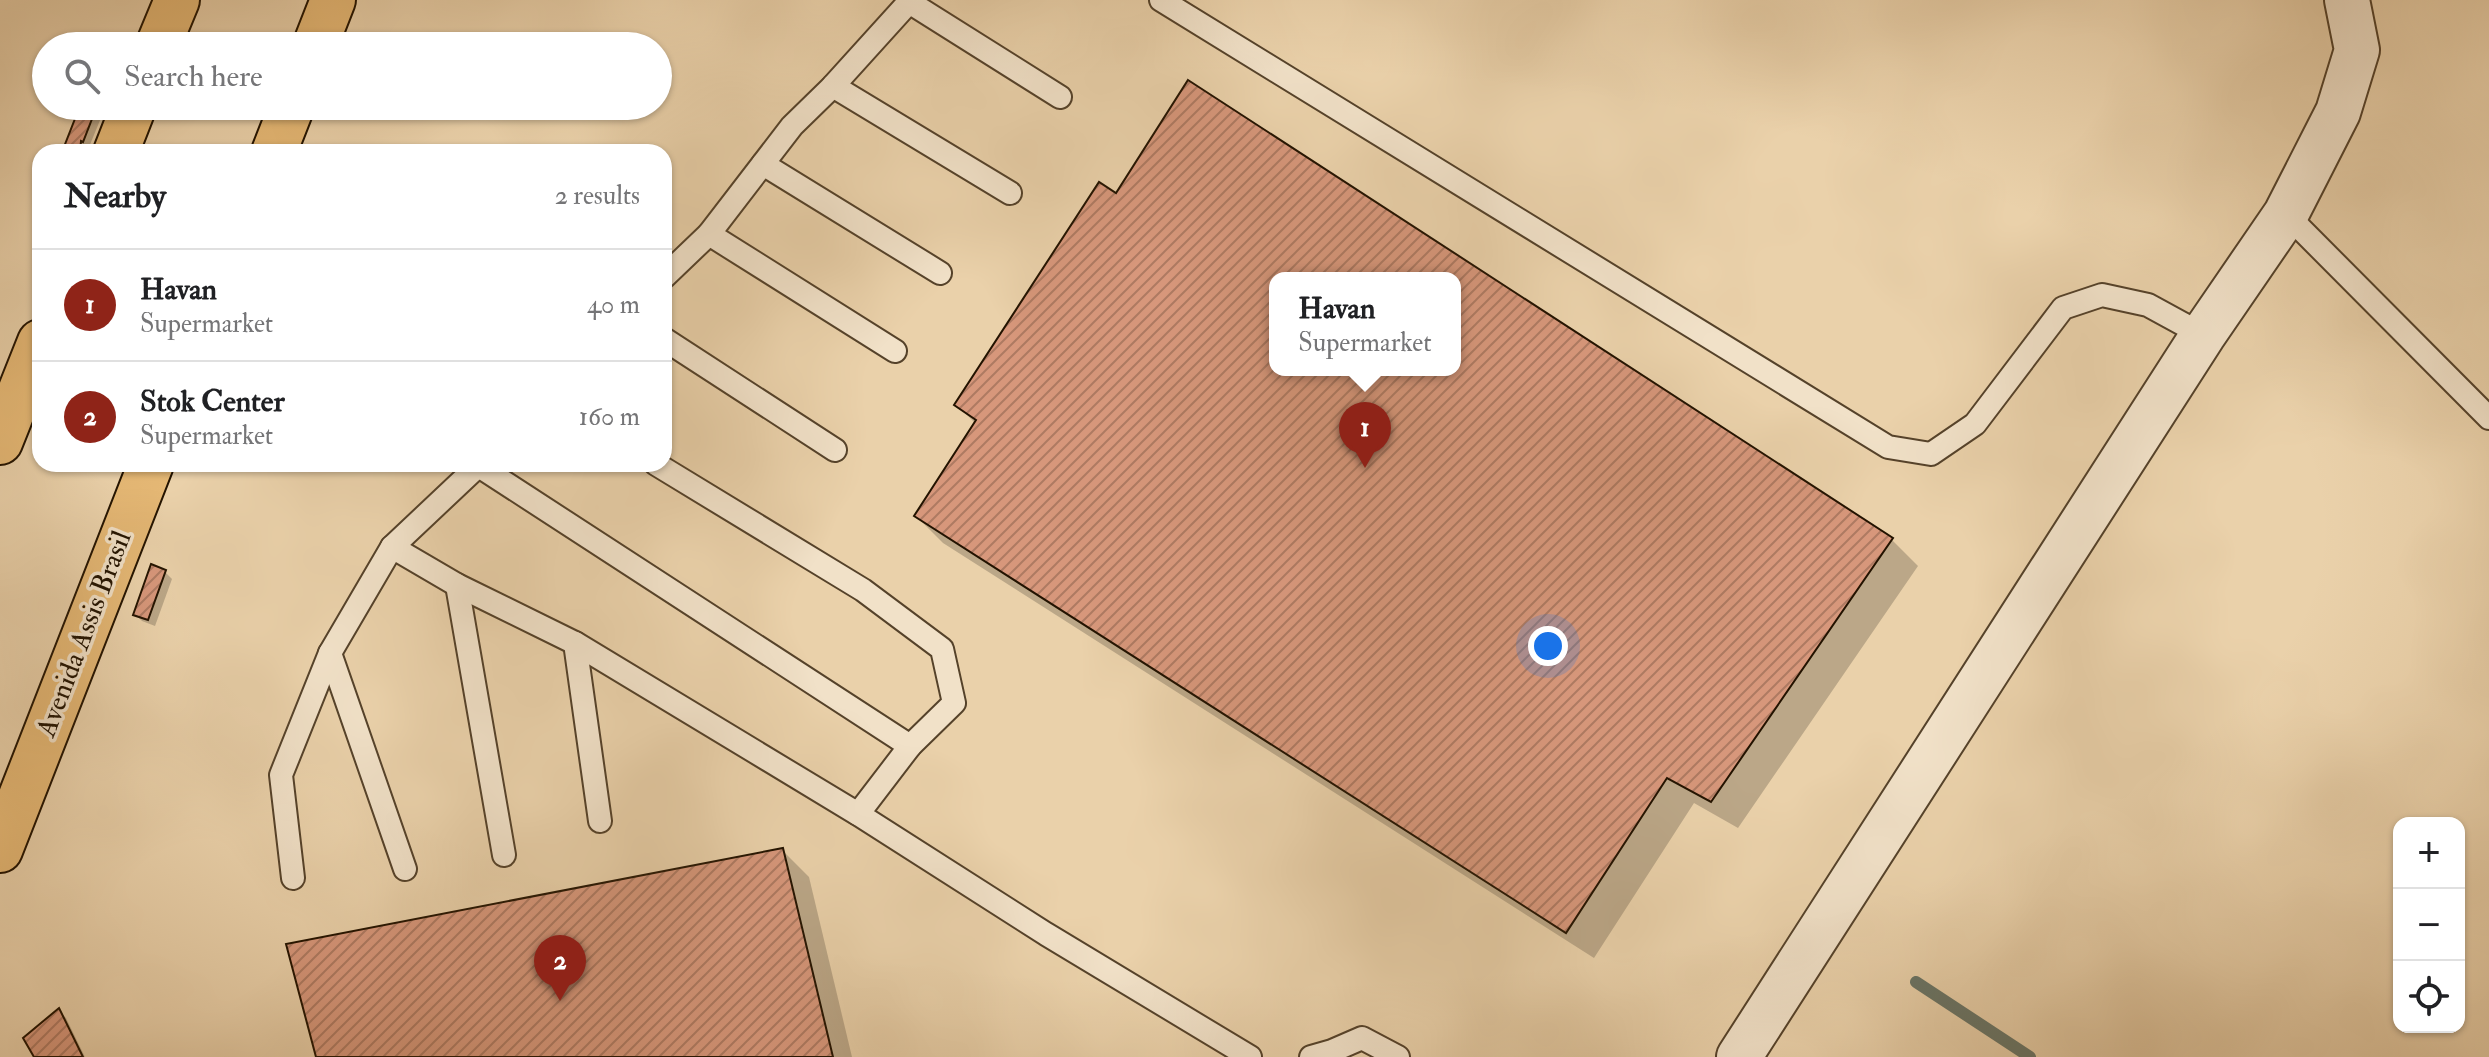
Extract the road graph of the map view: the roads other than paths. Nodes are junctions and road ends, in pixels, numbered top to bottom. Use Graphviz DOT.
graph roads {
  1 [pos="177,0"];
  2 [pos="333,0"];
  3 [pos="1161,0"];
  4 [pos="2347,0"];
  5 [pos="909,1"];
  6 [pos="164,32"];
  7 [pos="320,32"];
  8 [pos="833,86"];
  9 [pos="1060,97"];
  10 [pos="129,120"];
  11 [pos="287,120"];
  12 [pos="119,144"];
  13 [pos="277,144"];
  14 [pos="763,164"];
  15 [pos="1010,193"];
  16 [pos="2286,214"];
  17 [pos="709,234"];
  18 [pos="672,269"];
  19 [pos="940,273"];
  20 [pos="2203,335"];
  21 [pos="672,344"];
  22 [pos="895,351"];
  23 [pos="32,362"];
  24 [pos="2489,418"];
  25 [pos="0,442"];
  26 [pos="835,450"];
  27 [pos="148,472"];
  28 [pos="472,472"];
  29 [pos="490,472"];
  30 [pos="669,472"];
  31 [pos="392,547"];
  32 [pos="457,585"];
  33 [pos="575,643"];
  34 [pos="330,653"];
  35 [pos="910,746"];
  36 [pos="858,814"];
  37 [pos="600,821"];
  38 [pos="0,850"];
  39 [pos="504,855"];
  40 [pos="405,869"];
  41 [pos="293,878"];
  42 [pos="1250,1057"];
  43 [pos="1311,1057"];
  44 [pos="1398,1057"];
  45 [pos="1739,1057"];
  1 -- 6 [label="main road"];
  2 -- 7 [label="main road"];
  3 -- 20 [label="lane"];
  4 -- 16 [label="street"];
  5 -- 8 [label="lane"];
  5 -- 9 [label="lane"];
  8 -- 14 [label="lane"];
  8 -- 15 [label="lane"];
  10 -- 12 [label="main road"];
  11 -- 13 [label="main road"];
  14 -- 17 [label="lane"];
  14 -- 19 [label="lane"];
  16 -- 20 [label="street"];
  16 -- 24 [label="lane"];
  17 -- 18 [label="lane"];
  17 -- 22 [label="lane"];
  20 -- 45 [label="street"];
  21 -- 26 [label="lane"];
  23 -- 25 [label="main road"];
  27 -- 38 [label="main road, Avenida Assis Brasil"];
  28 -- 31 [label="lane"];
  29 -- 35 [label="lane"];
  30 -- 35 [label="lane"];
  31 -- 32 [label="lane"];
  31 -- 34 [label="lane"];
  32 -- 33 [label="lane"];
  32 -- 39 [label="lane"];
  33 -- 36 [label="lane"];
  33 -- 37 [label="lane"];
  34 -- 40 [label="lane"];
  34 -- 41 [label="lane"];
  35 -- 36 [label="lane"];
  36 -- 42 [label="lane"];
  43 -- 44 [label="lane"];
}
